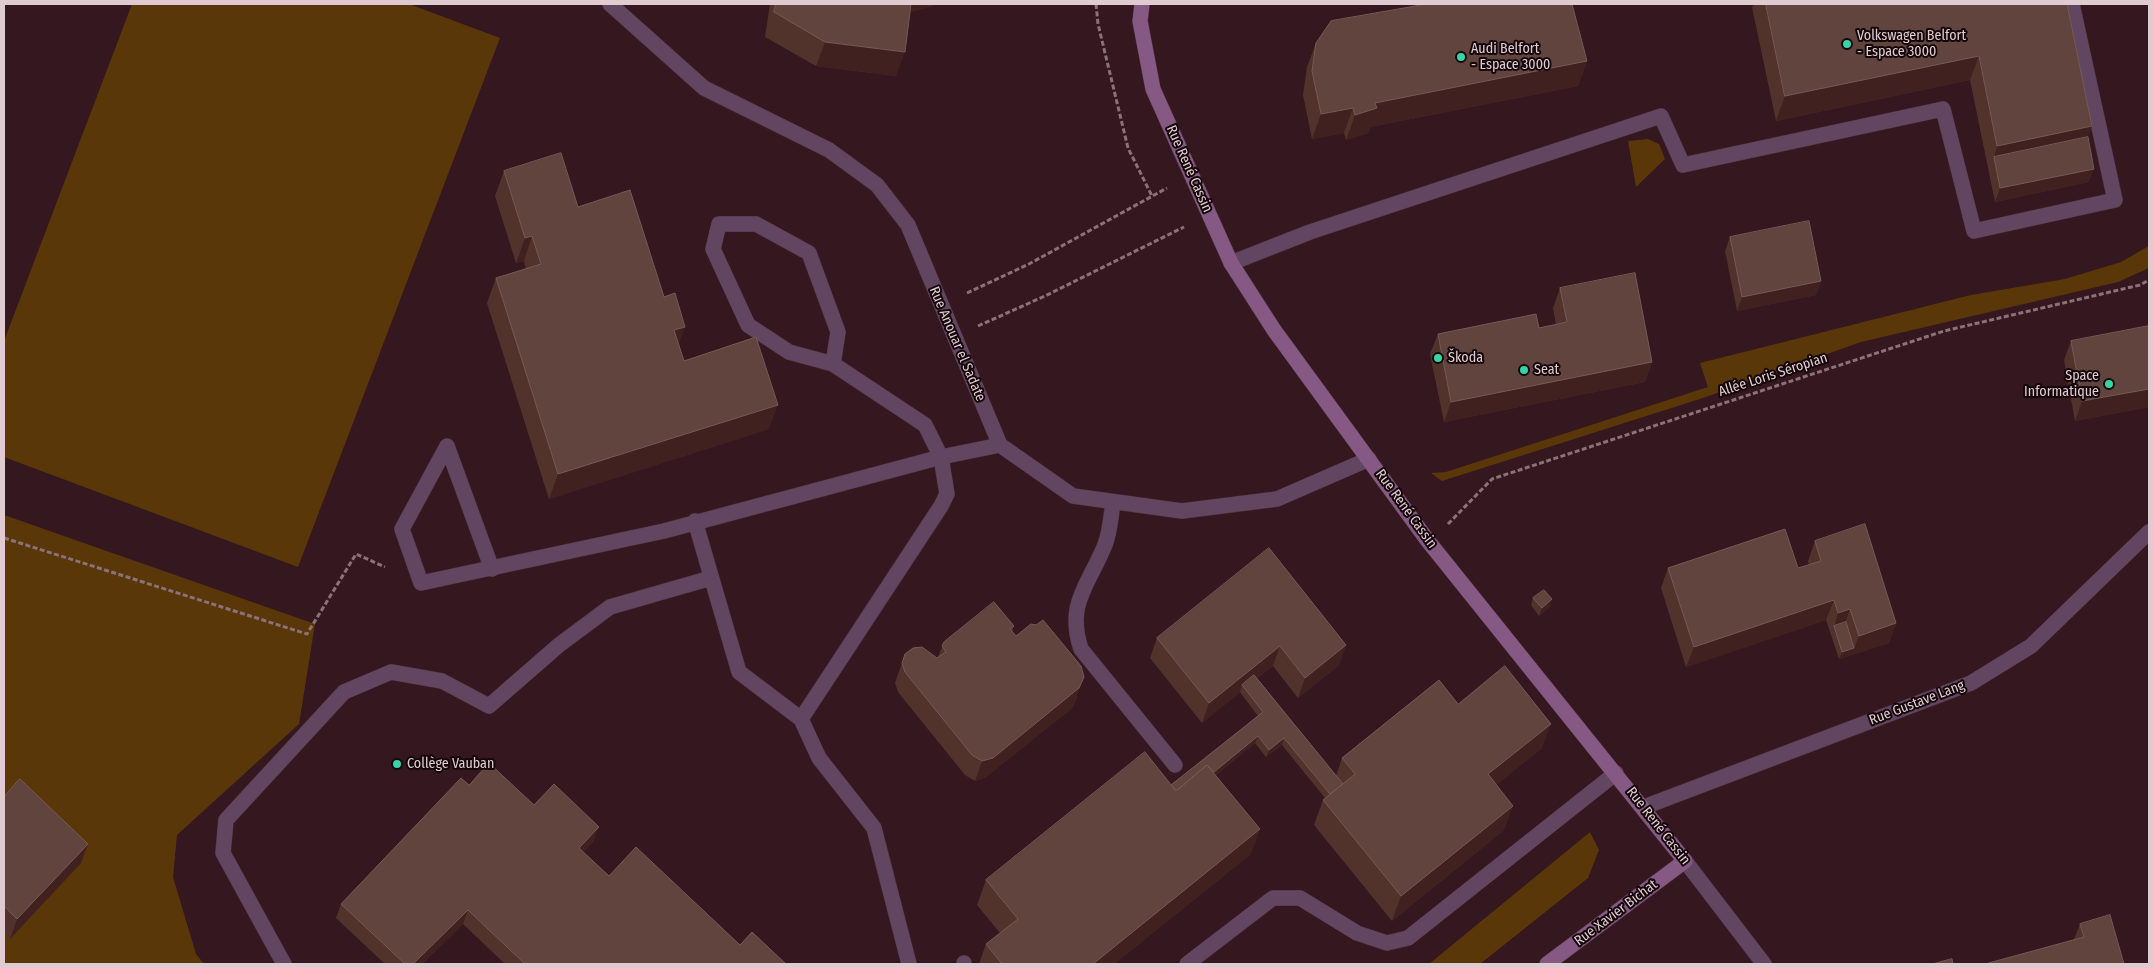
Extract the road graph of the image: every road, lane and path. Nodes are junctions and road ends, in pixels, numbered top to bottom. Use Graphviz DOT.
graph roads {
  1 [pos="610,4"];
  2 [pos="1096,4"];
  3 [pos="1142,4"];
  4 [pos="2072,4"];
  5 [pos="1192,175"];
  6 [pos="1152,196"];
  7 [pos="1210,214"];
  8 [pos="1231,262"];
  9 [pos="2149,280"];
  10 [pos="941,305"];
  11 [pos="954,336"];
  12 [pos="833,364"];
  13 [pos="1000,445"];
  14 [pos="941,457"];
  15 [pos="1369,459"];
  16 [pos="1114,502"];
  17 [pos="695,521"];
  18 [pos="2149,532"];
  19 [pos="4,538"];
  20 [pos="1428,541"];
  21 [pos="492,569"];
  22 [pos="711,578"];
  23 [pos="421,582"];
  24 [pos="801,719"];
  25 [pos="1175,765"];
  26 [pos="1616,773"];
  27 [pos="1644,807"];
  28 [pos="1686,861"];
  29 [pos="284,964"];
  30 [pos="909,964"];
  31 [pos="1187,964"];
  32 [pos="1547,964"];
  33 [pos="1764,964"];
  1 -- 10 [label="street, Rue Anouar el Sadate"];
  2 -- 6 [label="path"];
  3 -- 5 [label="main road, Rue René Cassin"];
  4 -- 8 [label="street"];
  5 -- 6 [label="path"];
  5 -- 7 [label="main road, Rue René Cassin"];
  6 -- 10 [label="path"];
  7 -- 8 [label="main road, Rue René Cassin"];
  7 -- 11 [label="path"];
  8 -- 15 [label="main road, Rue René Cassin"];
  9 -- 20 [label="path, Allée Loris Séropian"];
  10 -- 11 [label="street, Rue Anouar el Sadate"];
  11 -- 13 [label="street, Rue Anouar el Sadate"];
  12 -- 12 [label="street"];
  12 -- 14 [label="street"];
  13 -- 14 [label="street"];
  13 -- 16 [label="street"];
  14 -- 17 [label="street"];
  14 -- 24 [label="street"];
  15 -- 16 [label="street"];
  15 -- 20 [label="main road, Rue René Cassin"];
  16 -- 25 [label="street"];
  17 -- 21 [label="street"];
  17 -- 22 [label="street"];
  18 -- 27 [label="street, Rue Gustave Lang"];
  19 -- 23 [label="path"];
  20 -- 26 [label="main road, Rue René Cassin"];
  21 -- 23 [label="street"];
  21 -- 23 [label="street"];
  22 -- 24 [label="street"];
  22 -- 29 [label="street"];
  24 -- 30 [label="street"];
  26 -- 27 [label="main road, Rue René Cassin"];
  26 -- 31 [label="street"];
  27 -- 28 [label="main road, Rue René Cassin"];
  28 -- 32 [label="main road, Rue Xavier Bichat"];
  28 -- 33 [label="street, Rue René Cassin"];
}
